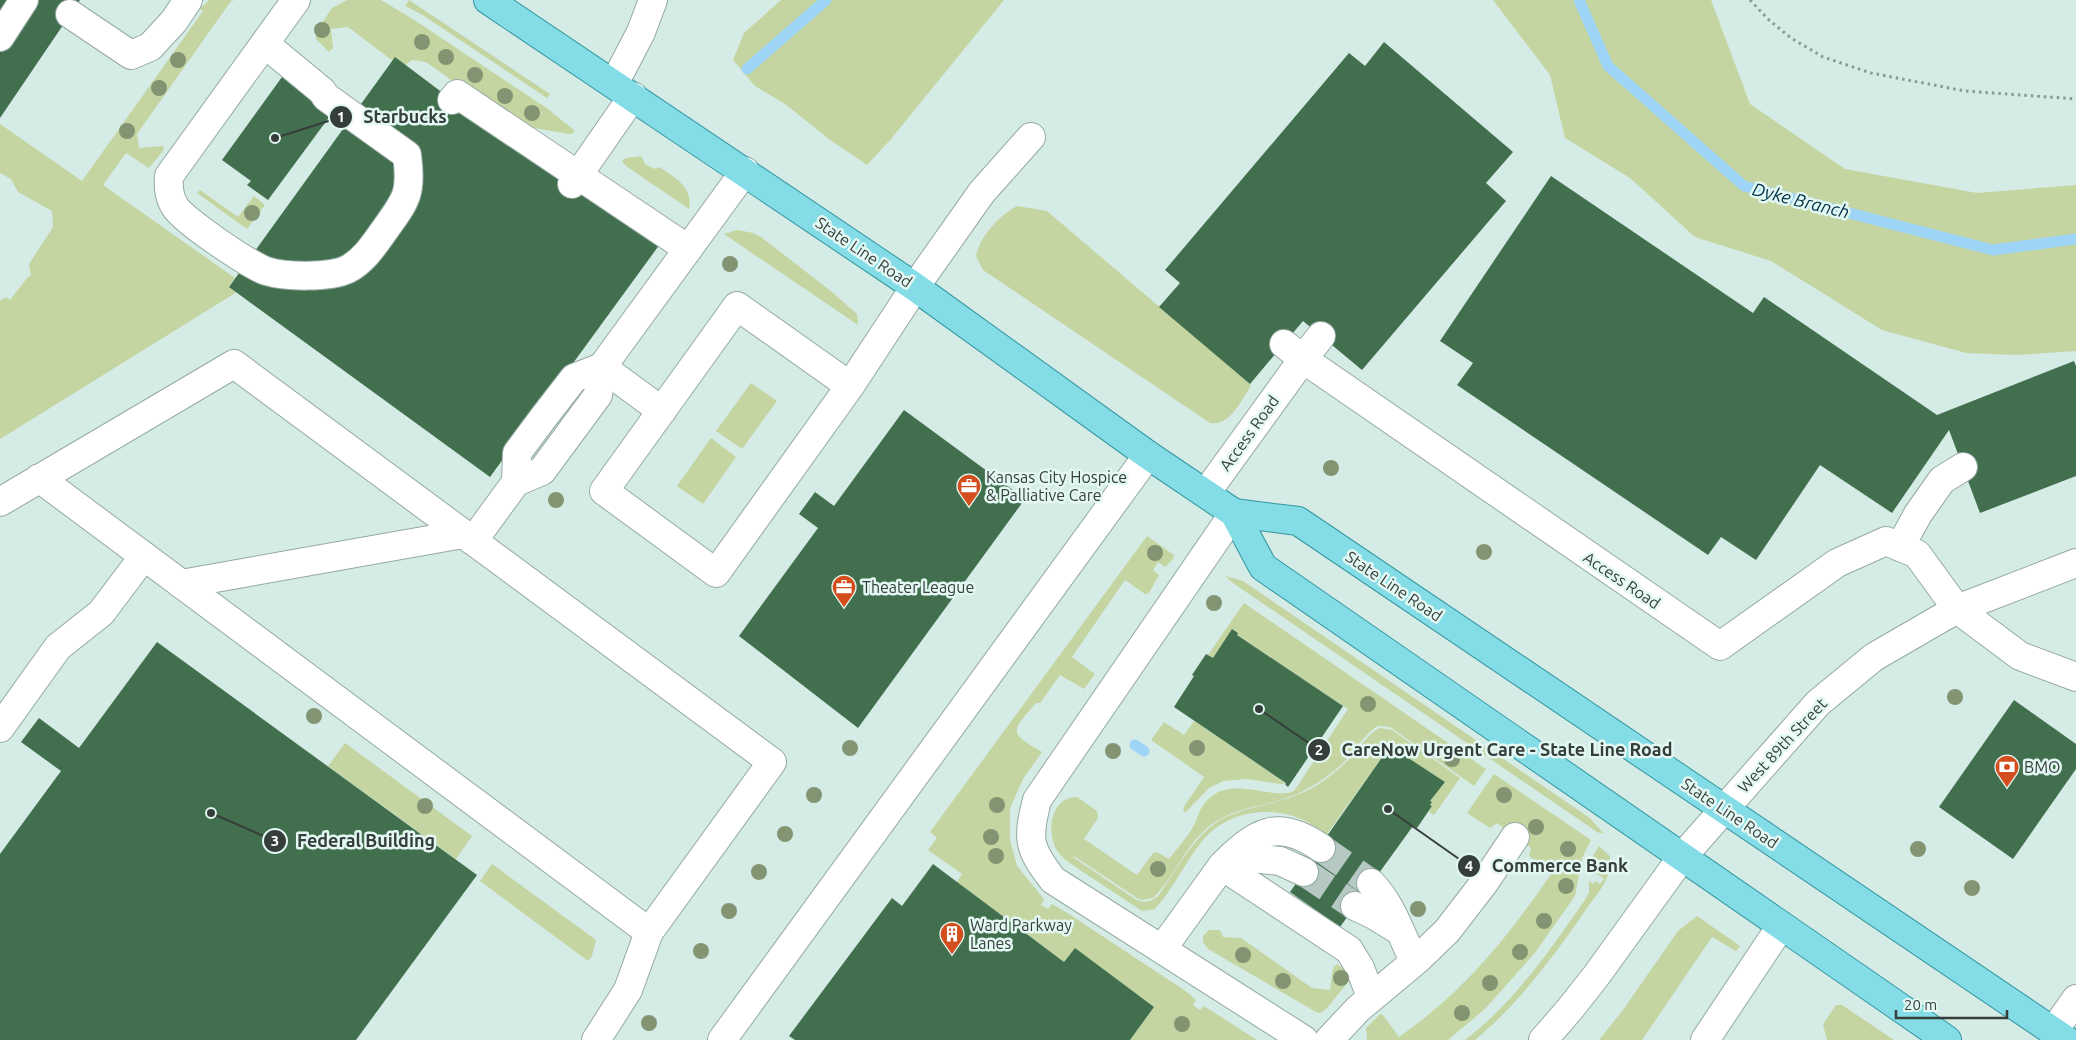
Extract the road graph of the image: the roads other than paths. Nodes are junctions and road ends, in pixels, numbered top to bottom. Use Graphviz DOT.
graph roads {
  1 [pos="24,0"];
  2 [pos="188,0"];
  3 [pos="296,0"];
  4 [pos="488,0"];
  5 [pos="653,0"];
  6 [pos="70,14"];
  7 [pos="0,37"];
  8 [pos="265,44"];
  9 [pos="623,90"];
  10 [pos="452,100"];
  11 [pos="1031,137"];
  12 [pos="745,171"];
  13 [pos="575,179"];
  14 [pos="688,248"];
  15 [pos="915,287"];
  16 [pos="1321,336"];
  17 [pos="1293,352"];
  18 [pos="602,367"];
  19 [pos="850,386"];
  20 [pos="662,410"];
  21 [pos="1148,454"];
  22 [pos="1963,467"];
  23 [pos="39,478"];
  24 [pos="1206,494"];
  25 [pos="0,502"];
  26 [pos="1234,513"];
  27 [pos="468,537"];
  28 [pos="1900,547"];
  29 [pos="144,556"];
  30 [pos="2076,564"];
  31 [pos="181,584"];
  32 [pos="1957,609"];
  33 [pos="2076,677"];
  34 [pos="0,728"];
  35 [pos="1724,810"];
  36 [pos="1515,837"];
  37 [pos="1321,848"];
  38 [pos="1682,857"];
  39 [pos="1228,861"];
  40 [pos="1304,872"];
  41 [pos="1371,883"];
  42 [pos="1355,906"];
  43 [pos="1781,926"];
  44 [pos="649,932"];
  45 [pos="1400,932"];
  46 [pos="1162,949"];
  47 [pos="1414,961"];
  48 [pos="1372,996"];
  49 [pos="2076,999"];
  50 [pos="2060,1036"];
  51 [pos="596,1040"];
  52 [pos="722,1040"];
  53 [pos="1304,1040"];
  54 [pos="1329,1040"];
  55 [pos="1542,1040"];
  56 [pos="1705,1040"];
  57 [pos="1947,1040"];
  1 -- 7 [label="street"];
  2 -- 6 [label="street"];
  3 -- 8 [label="street"];
  4 -- 9 [label="main road, State Line Road"];
  5 -- 9 [label="street"];
  8 -- 8 [label="street"];
  9 -- 12 [label="main road, State Line Road"];
  9 -- 13 [label="street"];
  10 -- 13 [label="street"];
  11 -- 15 [label="street"];
  12 -- 14 [label="street"];
  12 -- 15 [label="main road, State Line Road"];
  13 -- 14 [label="street"];
  14 -- 18 [label="street"];
  15 -- 19 [label="street"];
  15 -- 21 [label="main road, State Line Road"];
  16 -- 17 [label="street"];
  17 -- 24 [label="street, Access Road"];
  17 -- 28 [label="street, Access Road"];
  18 -- 20 [label="street"];
  18 -- 27 [label="street"];
  19 -- 20 [label="street"];
  19 -- 20 [label="street"];
  21 -- 24 [label="main road, State Line Road"];
  21 -- 52 [label="street"];
  22 -- 28 [label="street"];
  23 -- 25 [label="street"];
  23 -- 27 [label="street"];
  23 -- 29 [label="street"];
  24 -- 26 [label="main road, State Line Road"];
  26 -- 35 [label="main road, State Line Road"];
  26 -- 38 [label="main road, State Line Road"];
  26 -- 46 [label="street"];
  27 -- 31 [label="street"];
  27 -- 44 [label="street"];
  28 -- 32 [label="street, Access Road"];
  29 -- 31 [label="street"];
  29 -- 34 [label="street"];
  30 -- 32 [label="street, West 89th Street"];
  31 -- 44 [label="street"];
  32 -- 33 [label="street, Access Road"];
  32 -- 35 [label="street, West 89th Street"];
  35 -- 38 [label="street, West 89th Street"];
  35 -- 50 [label="main road, State Line Road"];
  36 -- 47 [label="street"];
  37 -- 39 [label="street"];
  38 -- 43 [label="main road, State Line Road"];
  38 -- 55 [label="street, West 89th Street"];
  39 -- 40 [label="street"];
  39 -- 46 [label="street"];
  39 -- 48 [label="street"];
  41 -- 45 [label="street"];
  42 -- 45 [label="street"];
  43 -- 56 [label="street"];
  43 -- 57 [label="main road, State Line Road"];
  44 -- 51 [label="street"];
  45 -- 47 [label="street"];
  46 -- 53 [label="street"];
  47 -- 48 [label="street"];
  48 -- 54 [label="street"];
  49 -- 50 [label="street"];
}
